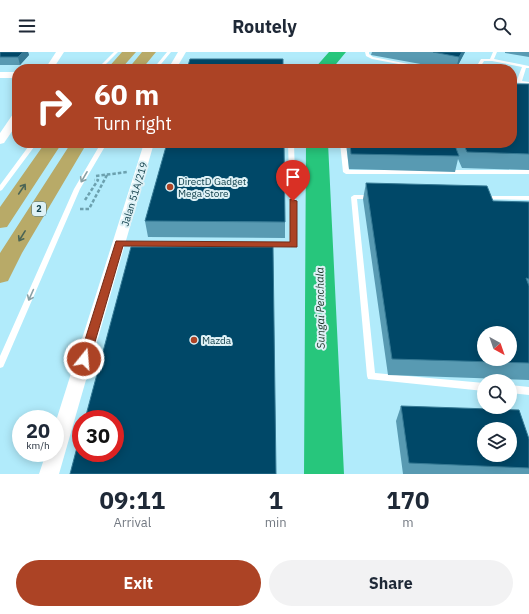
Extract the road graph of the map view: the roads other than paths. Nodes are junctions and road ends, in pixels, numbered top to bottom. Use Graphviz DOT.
graph roads {
  1 [pos="60,52"];
  2 [pos="116,52"];
  3 [pos="129,52"];
  4 [pos="149,52"];
  5 [pos="169,52"];
  6 [pos="182,52"];
  7 [pos="367,52"];
  8 [pos="495,52"];
  9 [pos="492,60"];
  10 [pos="500,61"];
  11 [pos="52,64"];
  12 [pos="103,64"];
  13 [pos="118,64"];
  14 [pos="139,64"];
  15 [pos="159,64"];
  16 [pos="175,64"];
  17 [pos="405,64"];
  18 [pos="480,64"];
  19 [pos="499,64"];
  20 [pos="516,64"];
  21 [pos="526,66"];
  22 [pos="0,75"];
  23 [pos="12,75"];
  24 [pos="519,82"];
  25 [pos="529,83"];
  26 [pos="12,123"];
  27 [pos="0,141"];
  28 [pos="30,148"];
  29 [pos="51,148"];
  30 [pos="76,148"];
  31 [pos="101,148"];
  32 [pos="148,148"];
  33 [pos="291,148"];
  34 [pos="344,148"];
  35 [pos="529,172"];
  36 [pos="0,189"];
  37 [pos="378,197"];
  38 [pos="473,198"];
  39 [pos="529,198"];
  40 [pos="0,222"];
  41 [pos="119,243"];
  42 [pos="0,275"];
  43 [pos="0,365"];
  44 [pos="477,386"];
  45 [pos="517,390"];
  46 [pos="529,391"];
  47 [pos="50,474"];
  1 -- 11 [label="street"];
  2 -- 12 [label="lane"];
  3 -- 13 [label="highway"];
  4 -- 14 [label="highway"];
  5 -- 15 [label="lane"];
  6 -- 16 [label="street"];
  7 -- 17 [label="lane"];
  8 -- 9 [label="lane"];
  9 -- 10 [label="lane"];
  9 -- 18 [label="lane"];
  10 -- 19 [label="lane"];
  10 -- 20 [label="lane"];
  21 -- 24 [label="lane"];
  22 -- 23 [label="street"];
  24 -- 25 [label="lane"];
  26 -- 27 [label="street"];
  28 -- 36 [label="lane"];
  40 -- 29 [label="highway, one-way"];
  30 -- 42 [label="highway, 2, one-way"];
  31 -- 43 [label="lane, one-way"];
  32 -- 41 [label="street, Jalan 51A/219"];
  33 -- 41 [label="lane"];
  34 -- 35 [label="lane"];
  37 -- 44 [label="lane"];
  38 -- 39 [label="lane"];
  41 -- 47 [label="street, Jalan 51A/219"];
  45 -- 46 [label="lane"];
}
